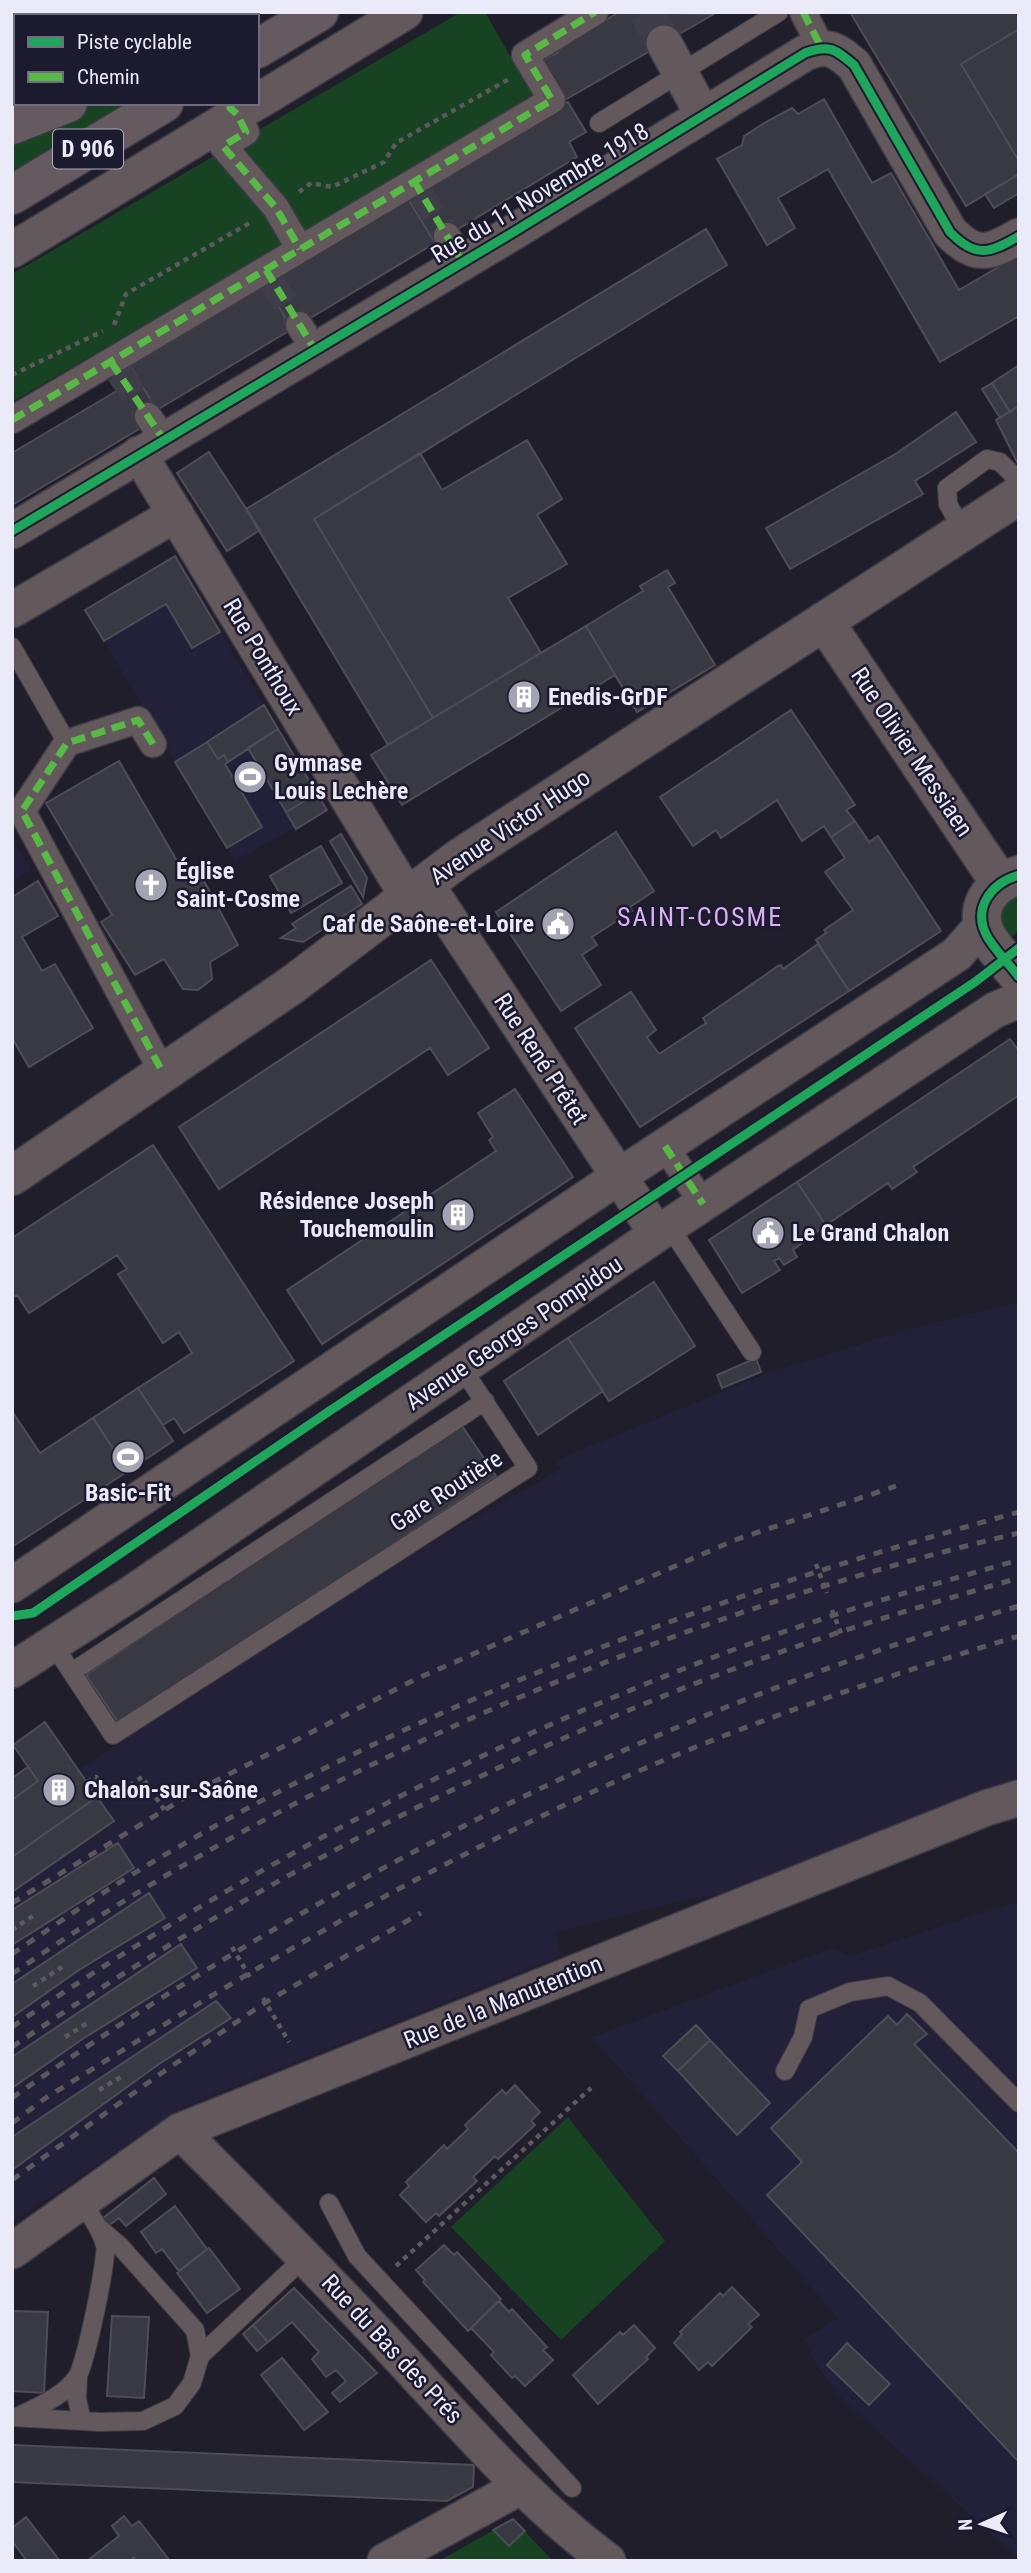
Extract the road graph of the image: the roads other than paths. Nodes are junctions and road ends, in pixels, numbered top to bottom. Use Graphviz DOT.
graph roads {
  1 [pos="319,12"];
  2 [pos="405,12"];
  3 [pos="596,12"];
  4 [pos="779,12"];
  5 [pos="803,12"];
  6 [pos="821,47"];
  7 [pos="259,48"];
  8 [pos="672,58"];
  9 [pos="259,98"];
  10 [pos="161,105"];
  11 [pos="245,106"];
  12 [pos="703,116"];
  13 [pos="599,123"];
  14 [pos="12,195"];
  15 [pos="1019,236"];
  16 [pos="300,249"];
  17 [pos="12,250"];
  18 [pos="12,420"];
  19 [pos="150,437"];
  20 [pos="1019,481"];
  21 [pos="1019,495"];
  22 [pos="176,514"];
  23 [pos="12,531"];
  24 [pos="963,531"];
  25 [pos="12,610"];
  26 [pos="824,621"];
  27 [pos="12,647"];
  28 [pos="67,743"];
  29 [pos="153,744"];
  30 [pos="1009,879"];
  31 [pos="417,890"];
  32 [pos="983,924"];
  33 [pos="1019,977"];
  34 [pos="1019,1000"];
  35 [pos="163,1073"];
  36 [pos="665,1146"];
  37 [pos="15,1166"];
  38 [pos="618,1177"];
  39 [pos="703,1204"];
  40 [pos="663,1230"];
  41 [pos="752,1352"];
  42 [pos="462,1368"];
  43 [pos="485,1401"];
  44 [pos="12,1585"];
  45 [pos="53,1644"];
  46 [pos="16,1661"];
  47 [pos="72,1672"];
  48 [pos="1019,1798"];
  49 [pos="785,2071"];
  50 [pos="1019,2103"];
  51 [pos="180,2132"];
  52 [pos="329,2203"];
  53 [pos="90,2215"];
  54 [pos="12,2251"];
  55 [pos="306,2256"];
  56 [pos="200,2356"];
  57 [pos="78,2376"];
  58 [pos="16,2416"];
  59 [pos="82,2421"];
  60 [pos="520,2487"];
  61 [pos="572,2488"];
  62 [pos="385,2561"];
  63 [pos="608,2561"];
  1 -- 7 [label="main road"];
  2 -- 9 [label="street"];
  3 -- 16 [label="street"];
  4 -- 8 [label="lane"];
  5 -- 6 [label="street"];
  6 -- 12 [label="street, Rue du 11 Novembre 1918"];
  6 -- 15 [label="street"];
  8 -- 12 [label="street"];
  8 -- 13 [label="lane"];
  10 -- 14 [label="main road, D 906"];
  11 -- 16 [label="street"];
  11 -- 17 [label="street"];
  12 -- 19 [label="street, Rue du 11 Novembre 1918"];
  16 -- 18 [label="street"];
  19 -- 22 [label="street, Rue Ponthoux"];
  19 -- 23 [label="street, Rue du 11 Novembre 1918"];
  20 -- 24 [label="lane"];
  21 -- 24 [label="street, Avenue Victor Hugo"];
  22 -- 25 [label="street"];
  22 -- 31 [label="street, Rue Ponthoux"];
  24 -- 26 [label="street, Avenue Victor Hugo"];
  26 -- 30 [label="street, Rue Olivier Messiaen"];
  26 -- 31 [label="street, Avenue Victor Hugo"];
  27 -- 28 [label="lane"];
  28 -- 29 [label="street"];
  28 -- 35 [label="street"];
  30 -- 32 [label="street"];
  31 -- 35 [label="street, Avenue Victor Hugo"];
  31 -- 38 [label="street, Rue René Prêtet"];
  32 -- 33 [label="street"];
  32 -- 36 [label="street"];
  34 -- 39 [label="street, Avenue Georges Pompidou"];
  35 -- 37 [label="street, Avenue Victor Hugo"];
  36 -- 38 [label="street"];
  36 -- 39 [label="street"];
  38 -- 40 [label="street, Rue René Prêtet"];
  38 -- 44 [label="street"];
  39 -- 40 [label="street, Avenue Georges Pompidou"];
  40 -- 41 [label="lane"];
  40 -- 42 [label="street, Avenue Georges Pompidou"];
  42 -- 43 [label="lane"];
  42 -- 45 [label="street, Avenue Georges Pompidou"];
  43 -- 47 [label="lane"];
  43 -- 47 [label="lane, Gare Routière"];
  45 -- 46 [label="street, Avenue Georges Pompidou"];
  45 -- 47 [label="lane, Gare Routière"];
  48 -- 51 [label="street, Rue de la Manutention"];
  49 -- 50 [label="lane"];
  51 -- 53 [label="street, Rue de la Manutention"];
  51 -- 55 [label="street, Rue du Bas des Prés"];
  52 -- 61 [label="lane"];
  53 -- 54 [label="street, Rue de la Manutention"];
  53 -- 56 [label="lane"];
  53 -- 57 [label="lane"];
  55 -- 56 [label="lane"];
  55 -- 60 [label="street, Rue du Bas des Prés"];
  56 -- 59 [label="lane"];
  57 -- 58 [label="lane"];
  57 -- 59 [label="lane"];
  58 -- 59 [label="lane"];
  60 -- 62 [label="street"];
  60 -- 63 [label="street, Rue du Bas des Prés"];
}
